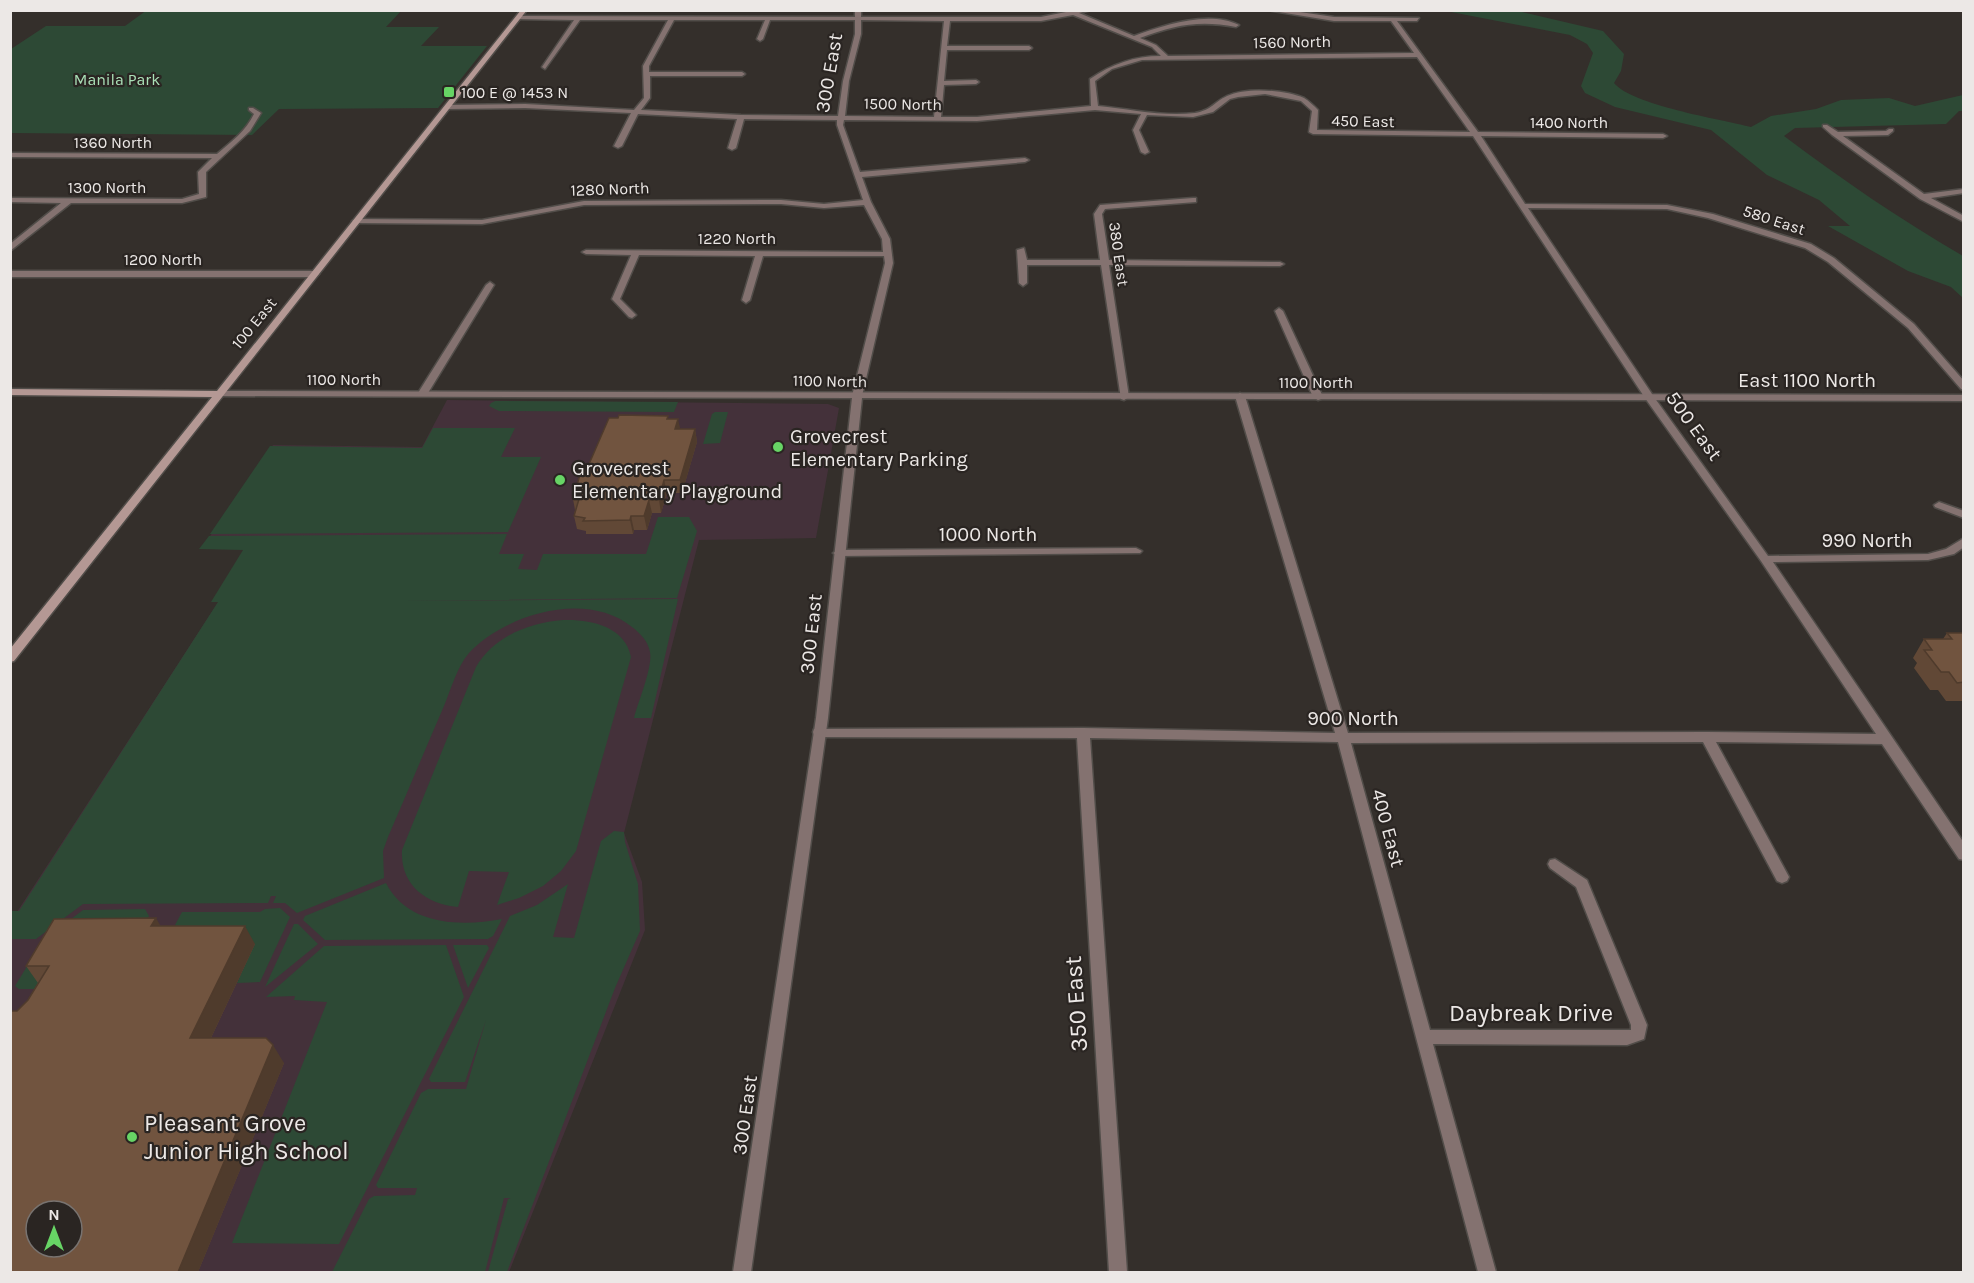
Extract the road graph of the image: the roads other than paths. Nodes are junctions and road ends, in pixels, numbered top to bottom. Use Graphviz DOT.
graph roads {
  1 [pos="524,10"];
  2 [pos="1088,10"];
  3 [pos="1270,10"];
  4 [pos="1072,12"];
  5 [pos="857,15"];
  6 [pos="518,18"];
  7 [pos="672,18"];
  8 [pos="578,19"];
  9 [pos="768,19"];
  10 [pos="947,19"];
  11 [pos="1393,19"];
  12 [pos="1417,19"];
  13 [pos="1236,25"];
  14 [pos="1134,38"];
  15 [pos="760,39"];
  16 [pos="944,48"];
  17 [pos="1029,48"];
  18 [pos="1419,54"];
  19 [pos="1165,56"];
  20 [pos="545,67"];
  21 [pos="646,74"];
  22 [pos="742,74"];
  23 [pos="976,82"];
  24 [pos="940,83"];
  25 [pos="1279,94"];
  26 [pos="448,106"];
  27 [pos="1095,108"];
  28 [pos="252,109"];
  29 [pos="635,113"];
  30 [pos="1145,113"];
  31 [pos="741,117"];
  32 [pos="840,117"];
  33 [pos="937,118"];
  34 [pos="1824,126"];
  35 [pos="1891,130"];
  36 [pos="1834,134"];
  37 [pos="1476,135"];
  38 [pos="1663,136"];
  39 [pos="618,146"];
  40 [pos="732,148"];
  41 [pos="1145,152"];
  42 [pos="10,155"];
  43 [pos="216,156"];
  44 [pos="1025,160"];
  45 [pos="857,175"];
  46 [pos="1964,191"];
  47 [pos="1923,197"];
  48 [pos="10,200"];
  49 [pos="1193,200"];
  50 [pos="68,201"];
  51 [pos="867,202"];
  52 [pos="1522,206"];
  53 [pos="1964,220"];
  54 [pos="356,221"];
  55 [pos="10,249"];
  56 [pos="1021,250"];
  57 [pos="586,252"];
  58 [pos="636,253"];
  59 [pos="760,253"];
  60 [pos="889,254"];
  61 [pos="1023,262"];
  62 [pos="1106,263"];
  63 [pos="1280,264"];
  64 [pos="10,274"];
  65 [pos="315,274"];
  66 [pos="1023,283"];
  67 [pos="490,285"];
  68 [pos="746,300"];
  69 [pos="1279,311"];
  70 [pos="632,315"];
  71 [pos="1964,387"];
  72 [pos="10,392"];
  73 [pos="423,393"];
  74 [pos="218,394"];
  75 [pos="857,396"];
  76 [pos="1240,396"];
  77 [pos="1318,396"];
  78 [pos="1124,397"];
  79 [pos="1650,398"];
  80 [pos="1964,398"];
  81 [pos="1939,505"];
  82 [pos="1964,515"];
  83 [pos="1964,541"];
  84 [pos="1136,551"];
  85 [pos="839,553"];
  86 [pos="1765,559"];
  87 [pos="10,658"];
  88 [pos="819,732"];
  89 [pos="1083,733"];
  90 [pos="1707,737"];
  91 [pos="1343,738"];
  92 [pos="1886,739"];
  93 [pos="1964,855"];
  94 [pos="1555,864"];
  95 [pos="1782,877"];
  96 [pos="1424,1037"];
  97 [pos="742,1272"];
  98 [pos="1118,1272"];
  99 [pos="1487,1272"];
  1 -- 6 [label="main road, 100 East"];
  2 -- 4 [label="street"];
  3 -- 11 [label="street"];
  4 -- 10 [label="street"];
  4 -- 14 [label="street"];
  5 -- 9 [label="street"];
  5 -- 10 [label="street"];
  5 -- 32 [label="street, 300 East"];
  6 -- 8 [label="street"];
  6 -- 26 [label="main road, 100 East"];
  7 -- 8 [label="street"];
  7 -- 9 [label="street"];
  7 -- 21 [label="street"];
  8 -- 20 [label="street"];
  9 -- 15 [label="street"];
  10 -- 16 [label="street"];
  11 -- 12 [label="street"];
  11 -- 18 [label="street, 500 East"];
  13 -- 14 [label="street"];
  14 -- 19 [label="street"];
  16 -- 17 [label="street"];
  16 -- 24 [label="street"];
  18 -- 19 [label="street, 1560 North"];
  18 -- 37 [label="street, 500 East"];
  19 -- 27 [label="street, 1560 North"];
  21 -- 22 [label="street"];
  21 -- 29 [label="street"];
  23 -- 24 [label="street"];
  24 -- 33 [label="street"];
  25 -- 30 [label="street, 1500 North"];
  25 -- 37 [label="street, 450 East"];
  26 -- 29 [label="street, 1500 North"];
  26 -- 54 [label="main road, 100 East"];
  27 -- 30 [label="street, 1500 North"];
  27 -- 33 [label="street, 1500 North"];
  28 -- 43 [label="street"];
  29 -- 31 [label="street, 1500 North"];
  29 -- 39 [label="street"];
  30 -- 41 [label="street"];
  31 -- 32 [label="street, 1500 North"];
  31 -- 40 [label="street"];
  32 -- 33 [label="street, 1500 North"];
  32 -- 45 [label="street, 300 East"];
  34 -- 36 [label="street"];
  35 -- 36 [label="street"];
  36 -- 47 [label="street"];
  37 -- 38 [label="street, 1400 North"];
  37 -- 52 [label="street, 500 East"];
  42 -- 43 [label="street, 1360 North"];
  43 -- 50 [label="street, 1300 North"];
  44 -- 45 [label="street"];
  45 -- 51 [label="street, 300 East"];
  46 -- 47 [label="street"];
  47 -- 53 [label="street"];
  48 -- 50 [label="street, 1300 North"];
  49 -- 62 [label="street, 380 East"];
  50 -- 55 [label="street"];
  51 -- 54 [label="street, 1280 North"];
  51 -- 60 [label="street, 300 East"];
  52 -- 71 [label="street, 580 East"];
  52 -- 79 [label="street, 500 East"];
  54 -- 65 [label="main road, 100 East"];
  56 -- 61 [label="street"];
  57 -- 58 [label="street, 1220 North"];
  58 -- 59 [label="street, 1220 North"];
  58 -- 70 [label="street"];
  59 -- 60 [label="street, 1220 North"];
  59 -- 68 [label="street"];
  60 -- 75 [label="street, 300 East"];
  61 -- 62 [label="street"];
  61 -- 66 [label="street"];
  62 -- 63 [label="street"];
  62 -- 78 [label="street, 380 East"];
  64 -- 65 [label="street, 1200 North"];
  65 -- 74 [label="main road, 100 East"];
  67 -- 73 [label="street"];
  69 -- 77 [label="street"];
  72 -- 74 [label="main road, 1100 North"];
  73 -- 74 [label="street, 1100 North"];
  73 -- 75 [label="street, 1100 North"];
  74 -- 87 [label="main road, 100 East"];
  75 -- 78 [label="street, 1100 North"];
  75 -- 85 [label="street, 300 East"];
  76 -- 77 [label="street, 1100 North"];
  76 -- 78 [label="street, 1100 North"];
  76 -- 91 [label="street, 400 East"];
  77 -- 79 [label="street, 1100 North"];
  79 -- 80 [label="street, East 1100 North"];
  79 -- 86 [label="street, 500 East"];
  81 -- 82 [label="street"];
  83 -- 86 [label="street, 990 North"];
  84 -- 85 [label="street, 1000 North"];
  85 -- 88 [label="street, 300 East"];
  86 -- 92 [label="street, 500 East"];
  88 -- 89 [label="street, 900 North"];
  88 -- 97 [label="street, 300 East"];
  89 -- 91 [label="street, 900 North"];
  89 -- 98 [label="street, 350 East"];
  90 -- 91 [label="street, 900 North"];
  90 -- 92 [label="street, 900 North"];
  90 -- 95 [label="street"];
  91 -- 96 [label="street, 400 East"];
  92 -- 93 [label="street, 500 East"];
  94 -- 96 [label="street, Daybreak Drive"];
  96 -- 99 [label="street, 400 East"];
}
